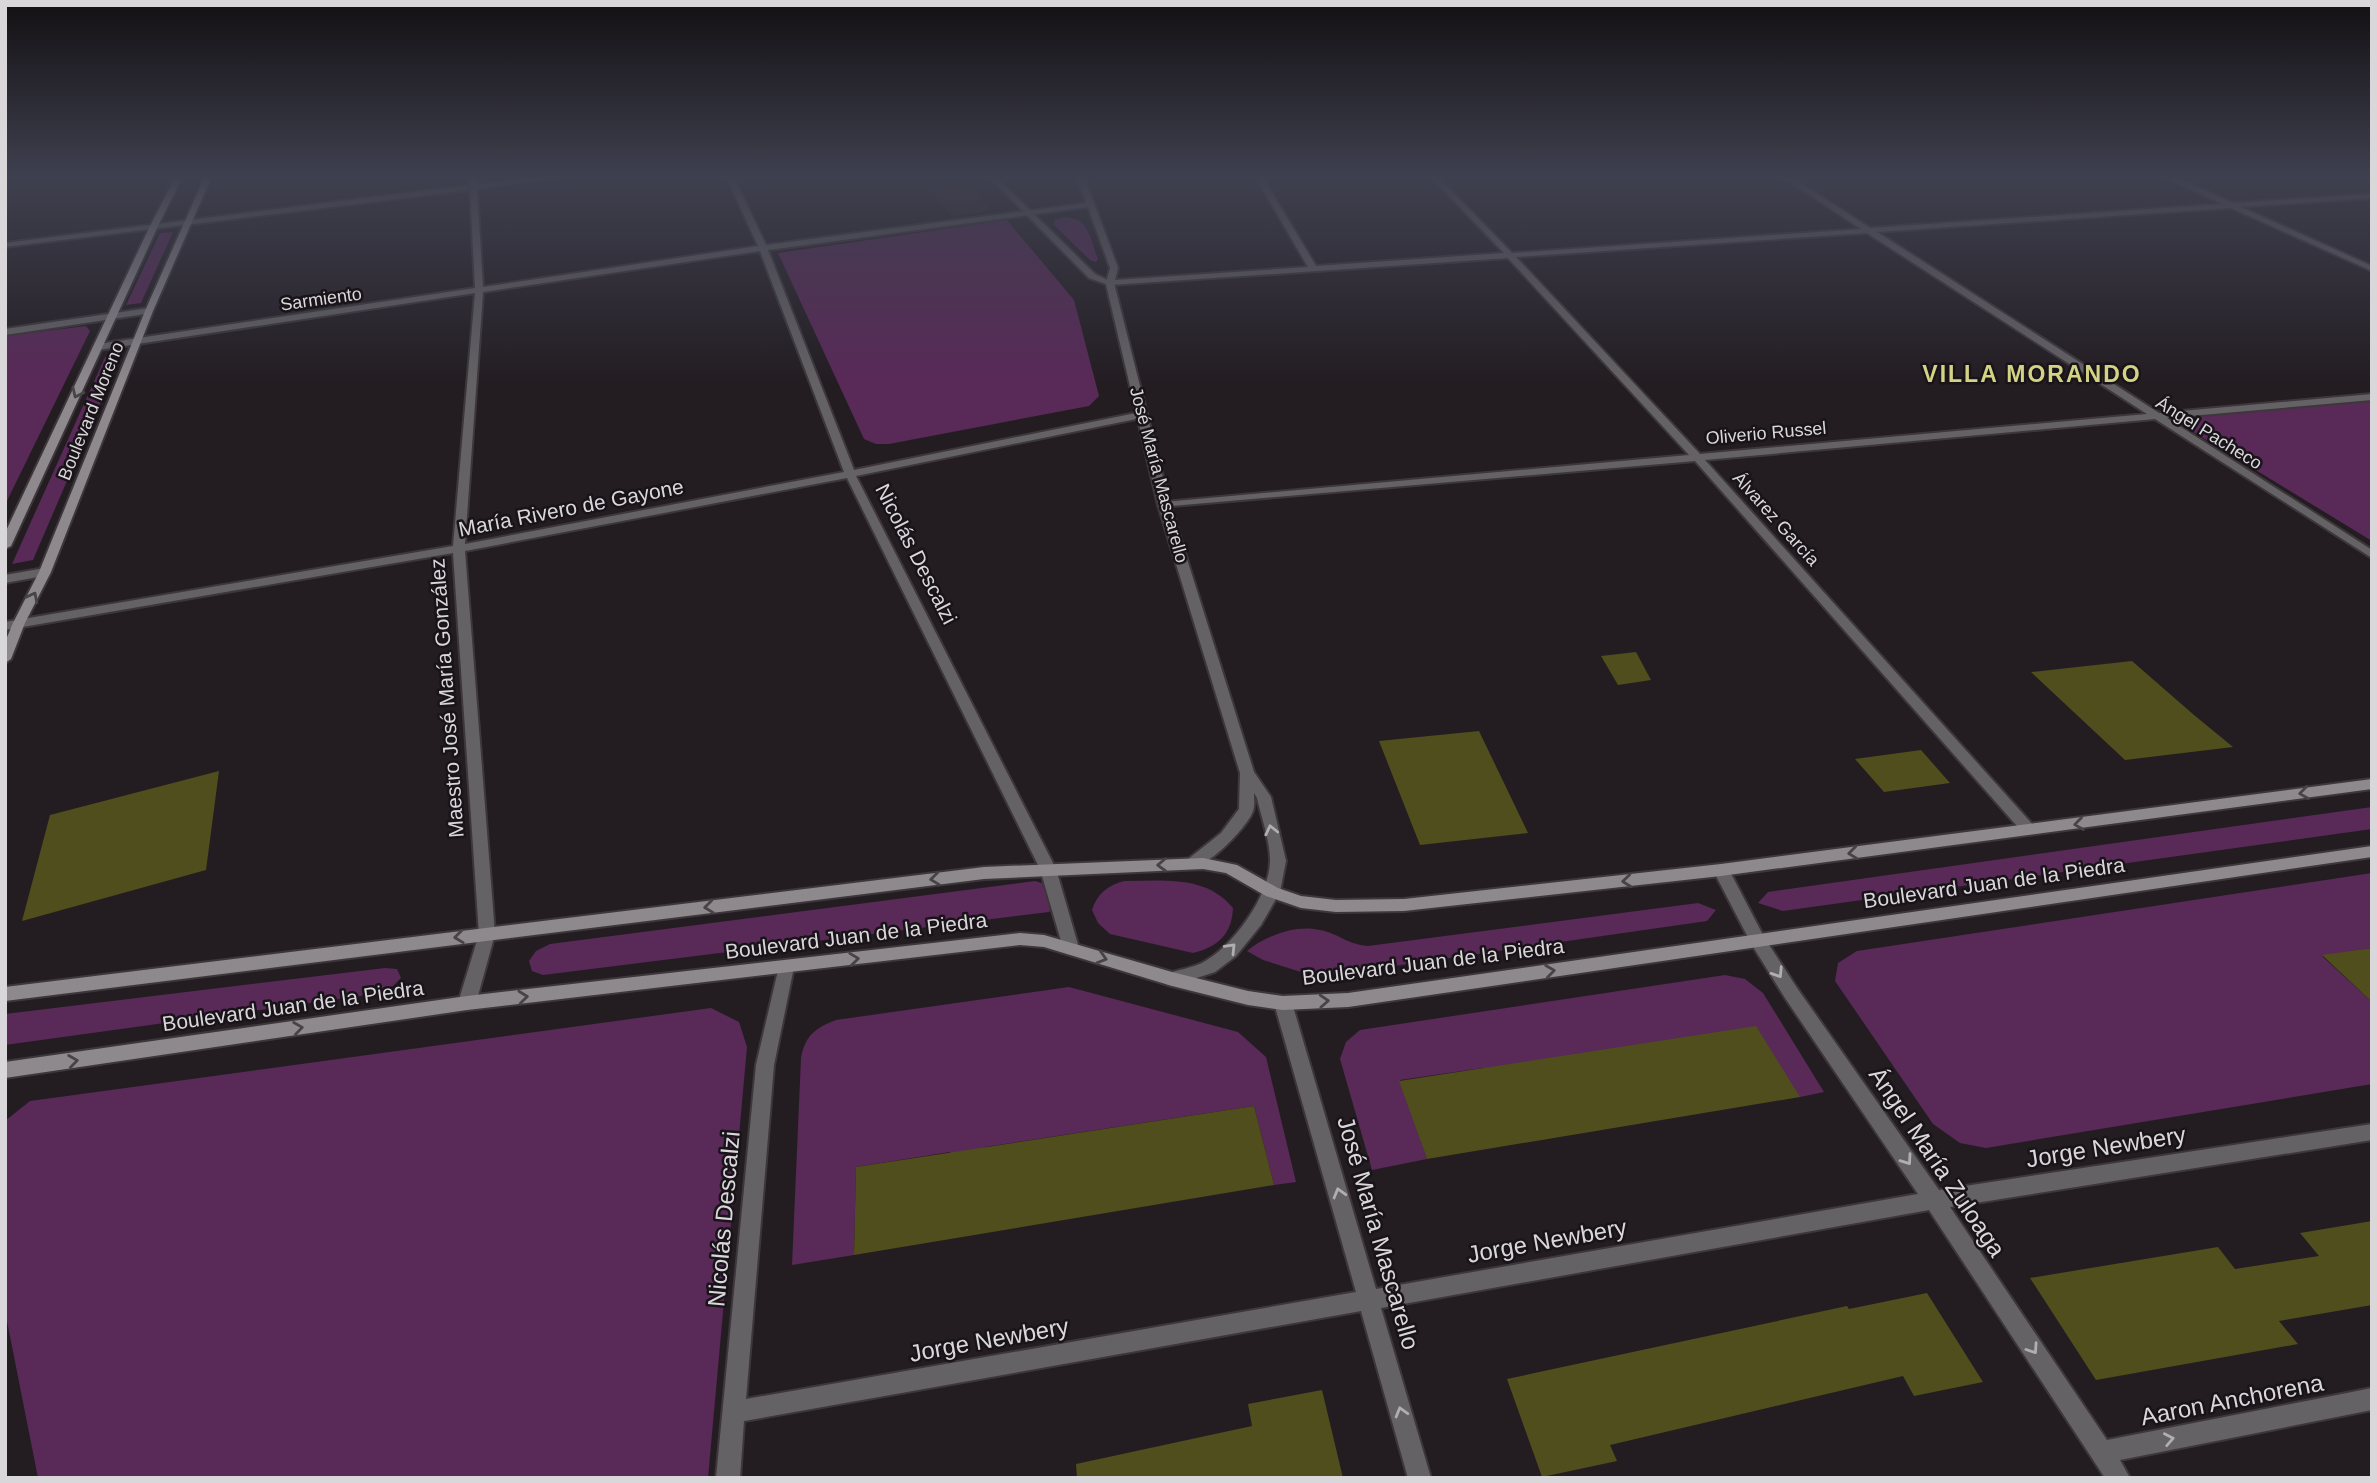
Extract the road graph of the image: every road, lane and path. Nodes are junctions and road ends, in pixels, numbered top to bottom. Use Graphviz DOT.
graph roads {
  1 [pos="145,245"];
  2 [pos="179,245"];
  3 [pos="476,245"];
  4 [pos="763,245"];
  5 [pos="784,245"];
  6 [pos="1060,245"];
  7 [pos="1105,245"];
  8 [pos="1299,245"];
  9 [pos="1500,245"];
  10 [pos="1659,245"];
  11 [pos="1890,245"];
  12 [pos="2320,245"];
  13 [pos="764,248"];
  14 [pos="1511,256"];
  15 [pos="1313,268"];
  16 [pos="2372,269"];
  17 [pos="1110,282"];
  18 [pos="479,292"];
  19 [pos="149,311"];
  20 [pos="114,316"];
  21 [pos="5,332"];
  22 [pos="138,341"];
  23 [pos="99,347"];
  24 [pos="2372,397"];
  25 [pos="1141,415"];
  26 [pos="2153,417"];
  27 [pos="1697,456"];
  28 [pos="850,474"];
  29 [pos="1164,505"];
  30 [pos="5,546"];
  31 [pos="459,549"];
  32 [pos="2372,555"];
  33 [pos="45,572"];
  34 [pos="5,579"];
  35 [pos="19,623"];
  36 [pos="5,626"];
  37 [pos="5,659"];
  38 [pos="1247,773"];
  39 [pos="2372,784"];
  40 [pos="2029,831"];
  41 [pos="2372,851"];
  42 [pos="1192,864"];
  43 [pos="1048,869"];
  44 [pos="1721,870"];
  45 [pos="1272,892"];
  46 [pos="487,934"];
  47 [pos="1758,941"];
  48 [pos="1071,948"];
  49 [pos="786,967"];
  50 [pos="1172,979"];
  51 [pos="5,994"];
  52 [pos="467,1003"];
  53 [pos="1283,1003"];
  54 [pos="5,1070"];
  55 [pos="2372,1132"];
  56 [pos="1934,1200"];
  57 [pos="1368,1299"];
  58 [pos="2372,1399"];
  59 [pos="733,1412"];
  60 [pos="2102,1452"];
  61 [pos="728,1478"];
  62 [pos="1420,1478"];
  63 [pos="2119,1478"];
  1 -- 20 [label="main road, Boulevard Moreno"];
  2 -- 19 [label="main road, Boulevard Moreno"];
  3 -- 18 [label="street, Maestro José María González"];
  4 -- 13 [label="street, Nicolás Descalzi"];
  5 -- 13 [label="street, Sarmiento"];
  6 -- 17 [label="street"];
  7 -- 17 [label="street, José María Mascarello"];
  8 -- 15 [label="street"];
  9 -- 14 [label="street, Álvarez García"];
  10 -- 14 [label="street"];
  11 -- 26 [label="street, Ángel Pacheco"];
  12 -- 16 [label="street"];
  13 -- 18 [label="street, Sarmiento"];
  13 -- 28 [label="street, Nicolás Descalzi"];
  14 -- 15 [label="street"];
  14 -- 27 [label="street, Álvarez García"];
  15 -- 17 [label="street"];
  17 -- 25 [label="street, José María Mascarello"];
  18 -- 22 [label="street, Sarmiento"];
  18 -- 31 [label="street, Maestro José María González"];
  19 -- 20 [label="street"];
  19 -- 22 [label="main road, Boulevard Moreno"];
  20 -- 21 [label="street"];
  20 -- 23 [label="main road, Boulevard Moreno"];
  22 -- 23 [label="street, Sarmiento"];
  22 -- 33 [label="main road, Boulevard Moreno"];
  23 -- 30 [label="main road, Boulevard Moreno, one-way"];
  24 -- 26 [label="street, Oliverio Russel"];
  25 -- 28 [label="street, María Rivero de Gayone"];
  25 -- 29 [label="street, José María Mascarello"];
  26 -- 27 [label="street, Oliverio Russel"];
  26 -- 32 [label="street, Ángel Pacheco"];
  27 -- 29 [label="street, Oliverio Russel"];
  27 -- 40 [label="street, Álvarez García"];
  28 -- 31 [label="street, María Rivero de Gayone"];
  28 -- 43 [label="street, Nicolás Descalzi"];
  29 -- 38 [label="street, José María Mascarello"];
  31 -- 35 [label="street, María Rivero de Gayone"];
  31 -- 46 [label="street, Maestro José María González"];
  33 -- 34 [label="street"];
  35 -- 33 [label="main road, Boulevard Moreno, one-way"];
  35 -- 36 [label="street, María Rivero de Gayone"];
  35 -- 37 [label="main road, Boulevard Moreno"];
  38 -- 42 [label="street"];
  45 -- 38 [label="street, one-way"];
  39 -- 40 [label="main road, one-way"];
  40 -- 44 [label="main road, one-way"];
  41 -- 47 [label="main road, Boulevard Juan de la Piedra"];
  42 -- 43 [label="main road, one-way"];
  42 -- 45 [label="main road"];
  43 -- 46 [label="main road, one-way"];
  43 -- 48 [label="street, Nicolás Descalzi"];
  44 -- 45 [label="main road, one-way"];
  44 -- 47 [label="street, Ángel María Zuloaga"];
  50 -- 45 [label="street, one-way"];
  46 -- 51 [label="main road, one-way"];
  46 -- 52 [label="street, Maestro José María González"];
  53 -- 47 [label="main road, Boulevard Juan de la Piedra, one-way"];
  47 -- 56 [label="street, Ángel María Zuloaga, one-way"];
  49 -- 48 [label="main road, Boulevard Juan de la Piedra, one-way"];
  48 -- 50 [label="main road, Boulevard Juan de la Piedra, one-way"];
  52 -- 49 [label="main road, Boulevard Juan de la Piedra, one-way"];
  49 -- 59 [label="street, Nicolás Descalzi"];
  50 -- 53 [label="main road, Boulevard Juan de la Piedra"];
  54 -- 52 [label="main road, Boulevard Juan de la Piedra, one-way"];
  57 -- 53 [label="street, José María Mascarello, one-way"];
  55 -- 56 [label="street, Jorge Newbery"];
  56 -- 57 [label="street, Jorge Newbery"];
  56 -- 60 [label="street, Ángel María Zuloaga, one-way"];
  57 -- 59 [label="street, Jorge Newbery"];
  62 -- 57 [label="street, José María Mascarello, one-way"];
  60 -- 58 [label="street, Aaron Anchorena, one-way"];
  59 -- 61 [label="street, Nicolás Descalzi"];
  60 -- 63 [label="street, Ángel María Zuloaga"];
}
